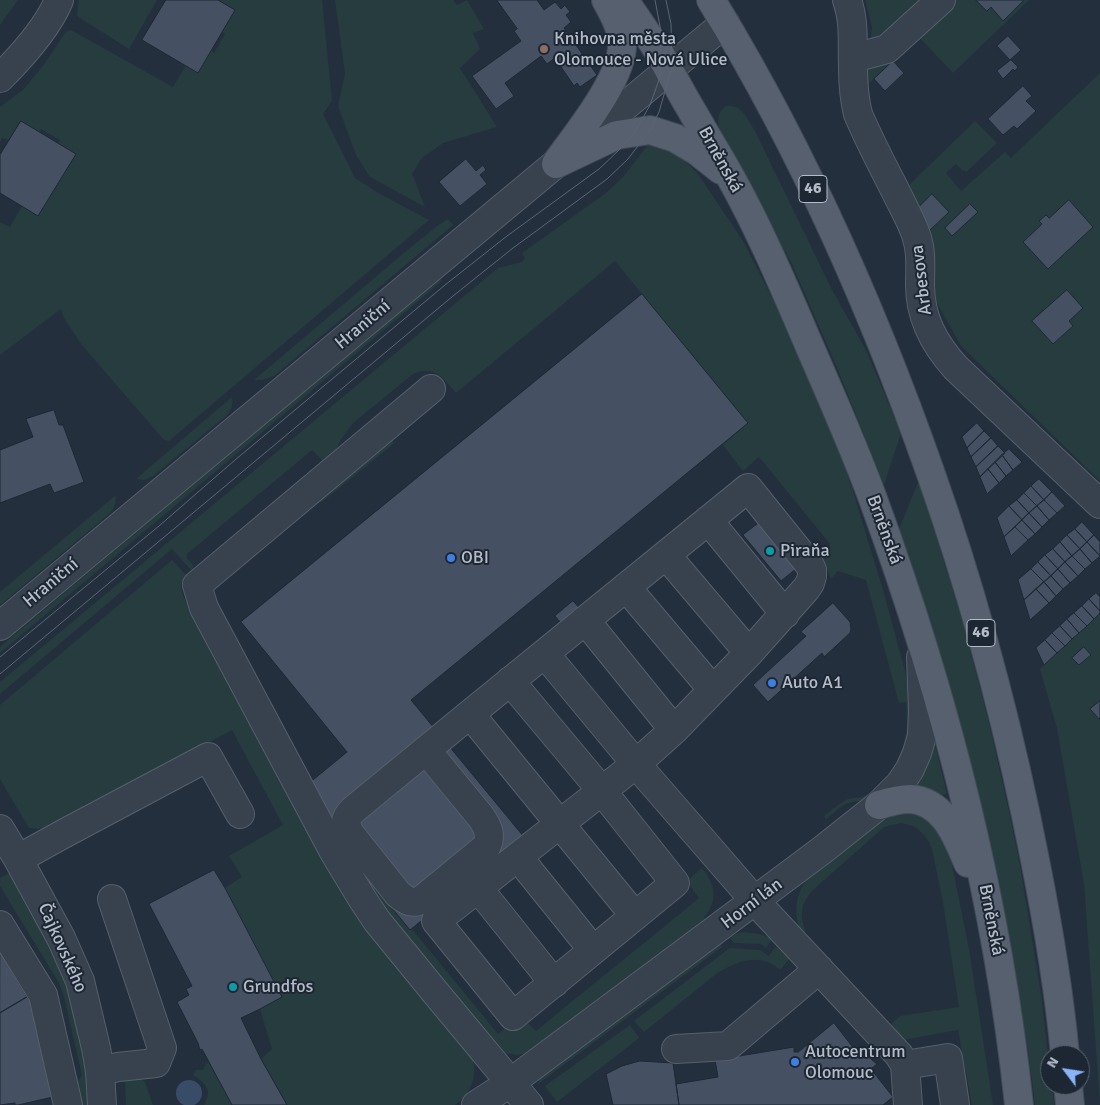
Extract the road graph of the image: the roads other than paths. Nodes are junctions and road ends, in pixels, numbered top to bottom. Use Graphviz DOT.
graph roads {
  1 [pos="59,0"];
  2 [pos="606,0"];
  3 [pos="624,0"];
  4 [pos="711,0"];
  5 [pos="847,0"];
  6 [pos="941,0"];
  7 [pos="725,23"];
  8 [pos="853,54"];
  9 [pos="669,70"];
  10 [pos="0,78"];
  11 [pos="556,164"];
  12 [pos="732,178"];
  13 [pos="431,389"];
  14 [pos="1100,504"];
  15 [pos="708,520"];
  16 [pos="666,555"];
  17 [pos="626,587"];
  18 [pos="785,614"];
  19 [pos="585,620"];
  20 [pos="0,626"];
  21 [pos="920,638"];
  22 [pos="544,654"];
  23 [pos="749,654"];
  24 [pos="510,681"];
  25 [pos="713,690"];
  26 [pos="470,714"];
  27 [pos="674,730"];
  28 [pos="426,750"];
  29 [pos="636,764"];
  30 [pos="602,791"];
  31 [pos="879,805"];
  32 [pos="240,814"];
  33 [pos="560,823"];
  34 [pos="7,845"];
  35 [pos="518,857"];
  36 [pos="478,888"];
  37 [pos="112,899"];
  38 [pos="756,901"];
  39 [pos="635,916"];
  40 [pos="992,922"];
  41 [pos="0,925"];
  42 [pos="593,950"];
  43 [pos="819,969"];
  44 [pos="554,983"];
  45 [pos="1064,1045"];
  46 [pos="676,1049"];
  47 [pos="905,1065"];
  48 [pos="100,1071"];
  49 [pos="510,1083"];
  50 [pos="68,1105"];
  51 [pos="102,1105"];
  52 [pos="476,1105"];
  53 [pos="529,1105"];
  54 [pos="908,1105"];
  55 [pos="955,1105"];
  56 [pos="1020,1105"];
  1 -- 10 [label="street"];
  2 -- 11 [label="main road"];
  3 -- 9 [label="main road, Brněnská"];
  4 -- 7 [label="main road, 46"];
  5 -- 8 [label="street, Arbesova"];
  6 -- 8 [label="street"];
  7 -- 9 [label="street, Hraniční"];
  7 -- 45 [label="main road, 46"];
  8 -- 14 [label="street, Arbesova"];
  9 -- 11 [label="street, Hraniční"];
  9 -- 12 [label="main road, Brněnská"];
  11 -- 12 [label="main road"];
  11 -- 20 [label="street, Hraniční"];
  12 -- 21 [label="main road, Brněnská"];
  13 -- 49 [label="street"];
  15 -- 16 [label="street"];
  15 -- 18 [label="street"];
  15 -- 18 [label="street"];
  16 -- 17 [label="street"];
  16 -- 23 [label="street"];
  17 -- 19 [label="street"];
  17 -- 25 [label="street"];
  18 -- 23 [label="street"];
  19 -- 22 [label="street"];
  19 -- 27 [label="street"];
  21 -- 31 [label="street, Horní lán"];
  21 -- 40 [label="main road, Brněnská"];
  22 -- 24 [label="street"];
  22 -- 29 [label="street"];
  23 -- 25 [label="street"];
  24 -- 26 [label="street"];
  24 -- 30 [label="street"];
  25 -- 27 [label="street"];
  26 -- 28 [label="street"];
  26 -- 33 [label="street"];
  27 -- 29 [label="street"];
  28 -- 28 [label="street"];
  29 -- 30 [label="street"];
  29 -- 38 [label="street"];
  30 -- 33 [label="street"];
  30 -- 39 [label="street"];
  31 -- 38 [label="street, Horní lán"];
  31 -- 40 [label="main road"];
  32 -- 34 [label="street"];
  33 -- 35 [label="street"];
  33 -- 39 [label="street"];
  34 -- 48 [label="street, Čajkovského"];
  35 -- 36 [label="street"];
  35 -- 42 [label="street"];
  36 -- 44 [label="street"];
  36 -- 44 [label="street"];
  37 -- 48 [label="street"];
  38 -- 43 [label="street"];
  38 -- 49 [label="street, Horní lán"];
  39 -- 42 [label="street"];
  40 -- 56 [label="main road, Brněnská"];
  41 -- 50 [label="street"];
  42 -- 44 [label="street"];
  43 -- 46 [label="street"];
  43 -- 47 [label="street"];
  47 -- 54 [label="street"];
  47 -- 55 [label="street"];
  48 -- 51 [label="street, Čajkovského"];
  49 -- 52 [label="street, Horní lán"];
  49 -- 53 [label="street"];
}
